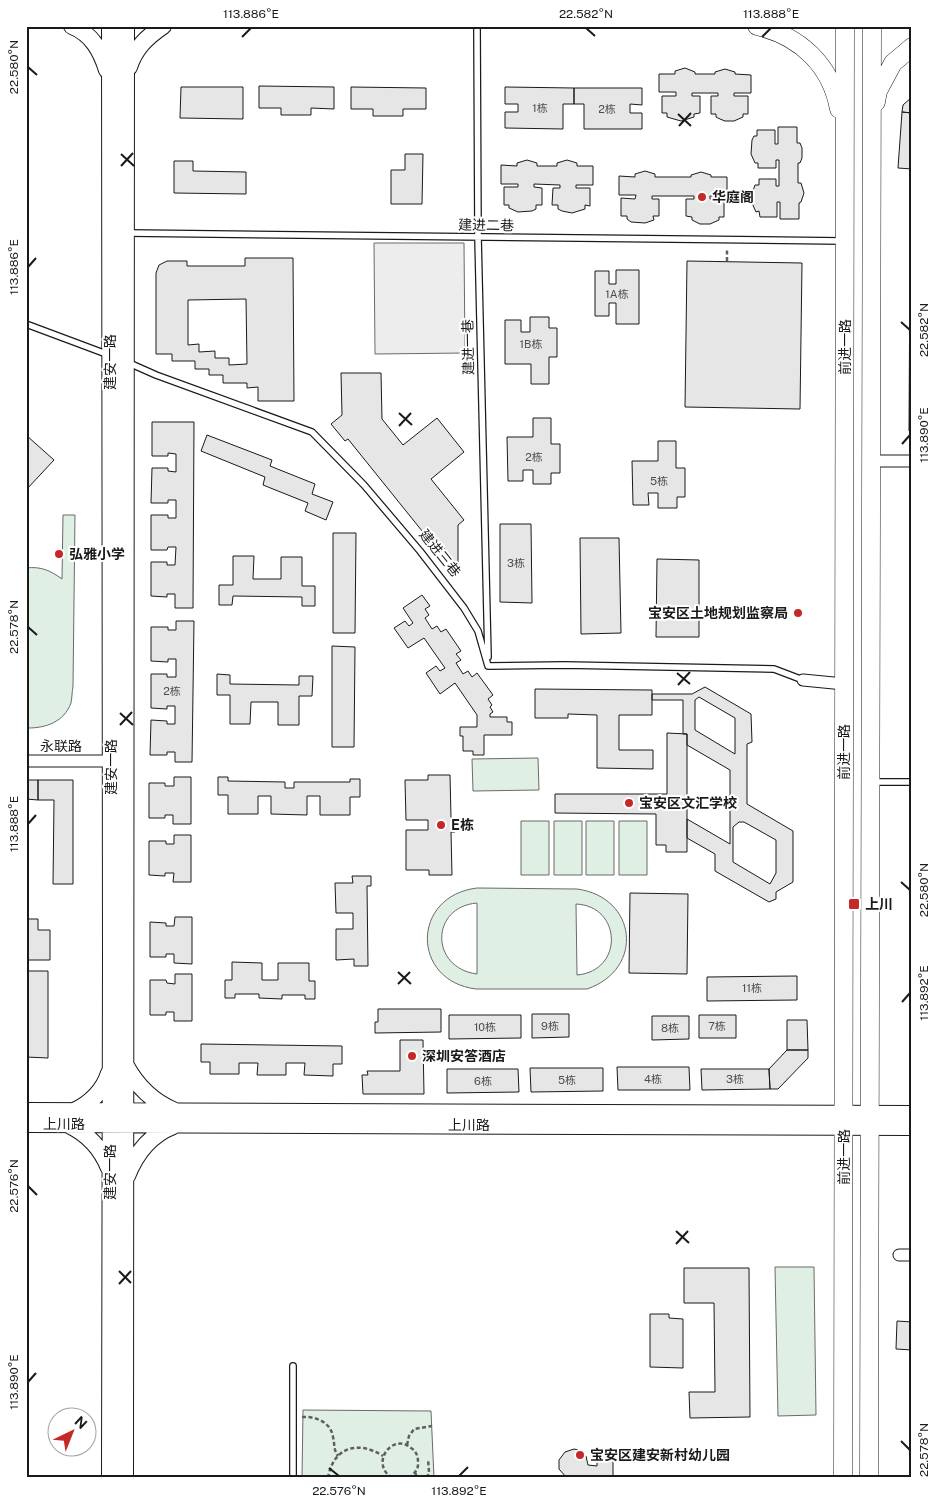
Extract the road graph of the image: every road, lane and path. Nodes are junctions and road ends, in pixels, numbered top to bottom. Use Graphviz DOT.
graph roads {
  1 [pos="72,26"];
  2 [pos="110,26"];
  3 [pos="126,26"];
  4 [pos="163,26"];
  5 [pos="477,26"];
  6 [pos="757,26"];
  7 [pos="845,26"];
  8 [pos="872,26"];
  9 [pos="912,47"];
  10 [pos="126,77"];
  11 [pos="110,91"];
  12 [pos="872,122"];
  13 [pos="845,138"];
  14 [pos="126,233"];
  15 [pos="478,237"];
  16 [pos="727,240"];
  17 [pos="845,241"];
  18 [pos="727,261"];
  19 [pos="26,324"];
  20 [pos="110,356"];
  21 [pos="126,361"];
  22 [pos="871,461"];
  23 [pos="912,462"];
  24 [pos="488,666"];
  25 [pos="803,680"];
  26 [pos="844,684"];
  27 [pos="26,761"];
  28 [pos="118,761"];
  29 [pos="870,782"];
  30 [pos="912,782"];
  31 [pos="118,1065"];
  32 [pos="26,1112"];
  33 [pos="912,1114"];
  34 [pos="69,1118"];
  35 [pos="118,1118"];
  36 [pos="176,1118"];
  37 [pos="843,1120"];
  38 [pos="870,1120"];
  39 [pos="26,1124"];
  40 [pos="912,1127"];
  41 [pos="110,1171"];
  42 [pos="125,1182"];
  43 [pos="899,1255"];
  44 [pos="912,1255"];
  45 [pos="293,1366"];
  46 [pos="293,1418"];
  47 [pos="432,1426"];
  48 [pos="406,1445"];
  49 [pos="338,1456"];
  50 [pos="383,1456"];
  51 [pos="428,1458"];
  52 [pos="415,1472"];
  53 [pos="434,1473"];
  54 [pos="427,1477"];
  55 [pos="110,1478"];
  56 [pos="125,1478"];
  57 [pos="293,1478"];
  58 [pos="328,1478"];
  59 [pos="392,1478"];
  60 [pos="409,1478"];
  61 [pos="417,1478"];
  62 [pos="843,1478"];
  63 [pos="869,1478"];
  1 -- 11 [label="main road"];
  2 -- 11 [label="main road, 建安一路"];
  3 -- 10 [label="main road, 建安一路"];
  4 -- 10 [label="main road"];
  5 -- 15 [label="lane, 建进一巷"];
  6 -- 13 [label="main road"];
  7 -- 13 [label="main road, 前进一路"];
  8 -- 12 [label="main road, 前进一路"];
  9 -- 12 [label="main road"];
  10 -- 14 [label="main road, 建安一路"];
  11 -- 20 [label="main road, 建安一路"];
  12 -- 22 [label="main road, 前进一路"];
  13 -- 17 [label="main road, 前进一路"];
  14 -- 15 [label="lane, 建进二巷"];
  14 -- 21 [label="main road, 建安一路"];
  15 -- 16 [label="lane, 建进二巷"];
  15 -- 24 [label="lane, 建进一巷"];
  16 -- 17 [label="lane, 建进二巷"];
  16 -- 18 [label="path"];
  17 -- 26 [label="main road, 前进一路"];
  19 -- 20 [label="lane, 建进三巷"];
  20 -- 21 [label="lane, 建进三巷"];
  20 -- 28 [label="main road, 建安一路"];
  21 -- 24 [label="lane, 建进三巷"];
  21 -- 28 [label="main road, 建安一路"];
  22 -- 23 [label="street"];
  22 -- 29 [label="main road, 前进一路"];
  24 -- 25 [label="lane"];
  25 -- 26 [label="street"];
  26 -- 37 [label="main road, 前进一路"];
  27 -- 28 [label="street, 永联路"];
  28 -- 31 [label="main road, 建安一路"];
  29 -- 30 [label="lane"];
  29 -- 38 [label="main road, 前进一路"];
  31 -- 34 [label="main road"];
  31 -- 35 [label="main road, 建安一路"];
  31 -- 36 [label="main road"];
  32 -- 34 [label="main road, 上川路"];
  33 -- 38 [label="main road, 上川路"];
  34 -- 35 [label="main road, 上川路"];
  34 -- 39 [label="main road, 上川路"];
  34 -- 41 [label="main road"];
  35 -- 36 [label="main road, 上川路"];
  35 -- 41 [label="main road, 建安一路"];
  35 -- 42 [label="main road, 建安一路"];
  36 -- 37 [label="main road, 上川路"];
  36 -- 42 [label="main road"];
  37 -- 38 [label="main road, 上川路"];
  37 -- 62 [label="main road, 前进一路"];
  38 -- 40 [label="main road, 上川路"];
  38 -- 63 [label="main road, 前进一路"];
  41 -- 55 [label="main road, 建安一路"];
  42 -- 56 [label="main road, 建安一路"];
  43 -- 44 [label="street"];
  45 -- 46 [label="lane"];
  46 -- 49 [label="path"];
  46 -- 57 [label="lane"];
  47 -- 48 [label="path"];
  48 -- 50 [label="path"];
  48 -- 52 [label="path"];
  49 -- 50 [label="path"];
  49 -- 58 [label="path"];
  50 -- 59 [label="path"];
  51 -- 54 [label="path"];
  52 -- 60 [label="path"];
  52 -- 61 [label="path"];
  53 -- 54 [label="path"];
}
